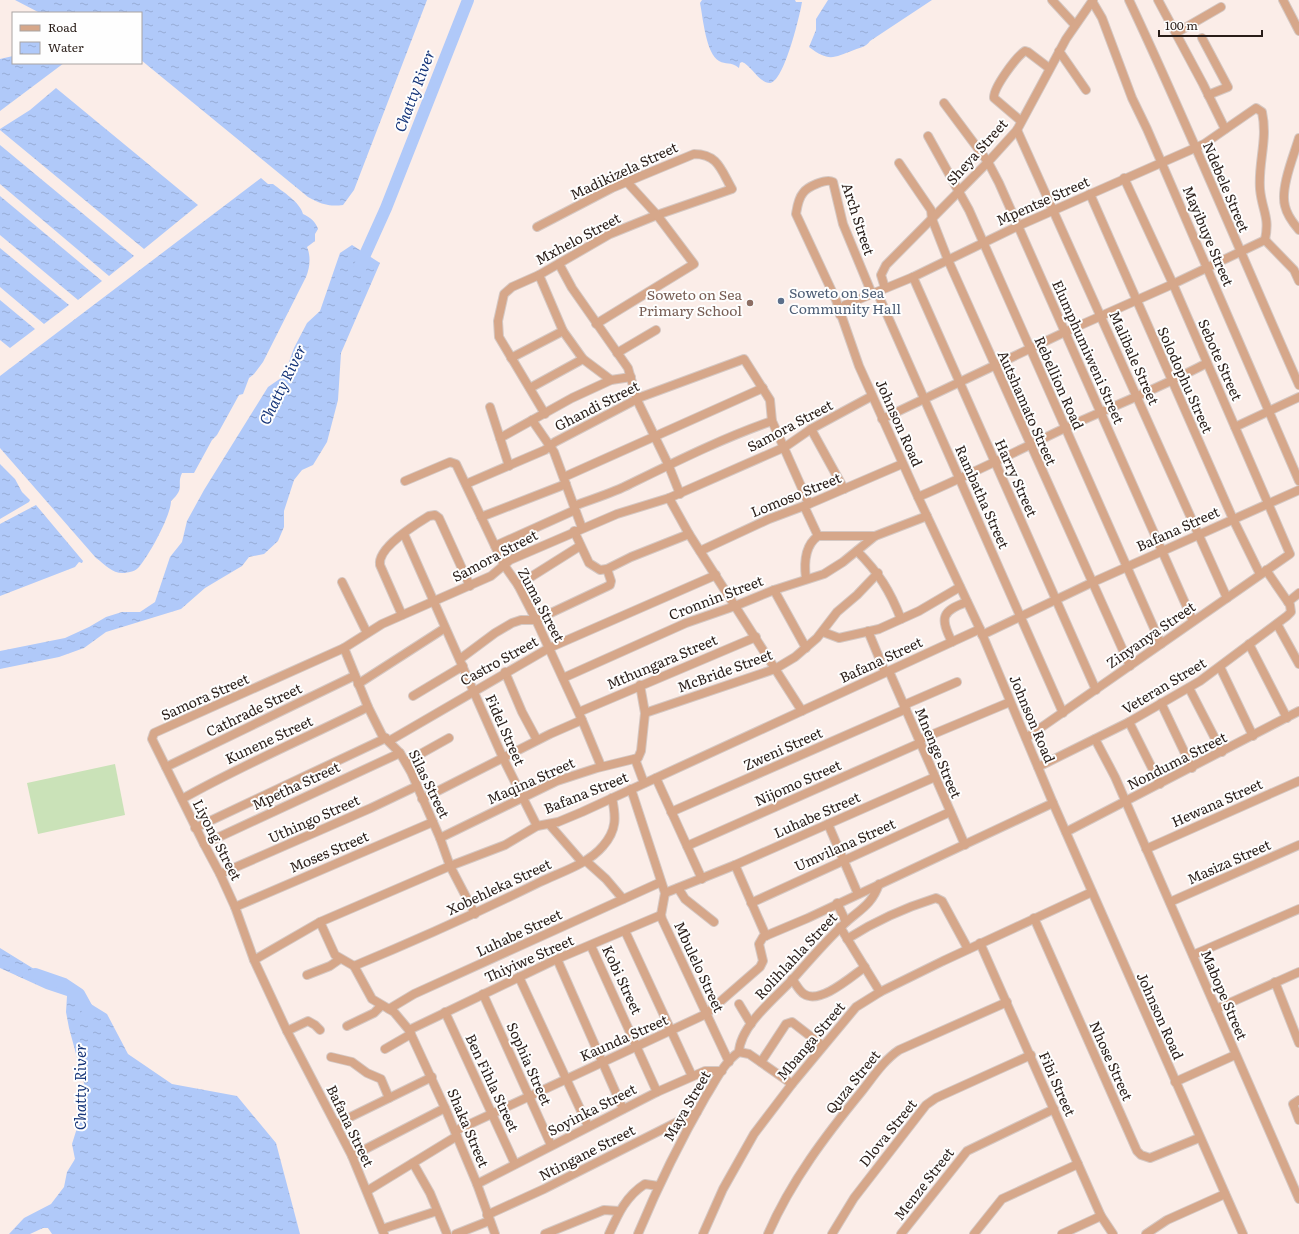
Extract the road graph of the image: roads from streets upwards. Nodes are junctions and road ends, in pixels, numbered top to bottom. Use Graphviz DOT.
graph roads {
  1 [pos="1052,0"];
  2 [pos="1129,0"];
  3 [pos="1158,0"];
  4 [pos="1283,0"];
  5 [pos="1093,1"];
  6 [pos="1221,7"];
  7 [pos="1075,25"];
  8 [pos="1299,31"];
  9 [pos="1176,32"];
  10 [pos="1202,38"];
  11 [pos="1059,50"];
  12 [pos="1049,68"];
  13 [pos="1086,90"];
  14 [pos="1208,95"];
  15 [pos="944,103"];
  16 [pos="1021,121"];
  17 [pos="1224,129"];
  18 [pos="1016,130"];
  19 [pos="928,136"];
  20 [pos="1299,138"];
  21 [pos="1195,148"];
  22 [pos="988,162"];
  23 [pos="1162,162"];
  24 [pos="899,163"];
  25 [pos="1124,178"];
  26 [pos="628,182"];
  27 [pos="732,189"];
  28 [pos="959,192"];
  29 [pos="1090,194"];
  30 [pos="1053,210"];
  31 [pos="796,214"];
  32 [pos="657,215"];
  33 [pos="932,219"];
  34 [pos="1018,226"];
  35 [pos="537,227"];
  36 [pos="1299,230"];
  37 [pos="1265,240"];
  38 [pos="983,243"];
  39 [pos="1240,253"];
  40 [pos="948,260"];
  41 [pos="559,264"];
  42 [pos="1208,268"];
  43 [pos="539,275"];
  44 [pos="913,276"];
  45 [pos="1299,281"];
  46 [pos="1173,284"];
  47 [pos="885,288"];
  48 [pos="874,293"];
  49 [pos="1136,301"];
  50 [pos="840,315"];
  51 [pos="1100,316"];
  52 [pos="596,324"];
  53 [pos="656,330"];
  54 [pos="563,331"];
  55 [pos="1065,332"];
  56 [pos="1030,348"];
  57 [pos="617,353"];
  58 [pos="511,358"];
  59 [pos="583,359"];
  60 [pos="1207,364"];
  61 [pos="994,366"];
  62 [pos="631,378"];
  63 [pos="611,380"];
  64 [pos="1171,382"];
  65 [pos="960,383"];
  66 [pos="1299,384"];
  67 [pos="530,388"];
  68 [pos="763,388"];
  69 [pos="872,396"];
  70 [pos="1137,397"];
  71 [pos="1299,397"];
  72 [pos="637,400"];
  73 [pos="925,400"];
  74 [pos="490,407"];
  75 [pos="1269,410"];
  76 [pos="1101,413"];
  77 [pos="545,414"];
  78 [pos="882,419"];
  79 [pos="532,420"];
  80 [pos="772,421"];
  81 [pos="1235,426"];
  82 [pos="1065,428"];
  83 [pos="811,429"];
  84 [pos="654,436"];
  85 [pos="500,438"];
  86 [pos="1030,445"];
  87 [pos="551,446"];
  88 [pos="785,447"];
  89 [pos="995,462"];
  90 [pos="668,464"];
  91 [pos="902,464"];
  92 [pos="510,466"];
  93 [pos="960,479"];
  94 [pos="405,480"];
  95 [pos="565,480"];
  96 [pos="1299,481"];
  97 [pos="466,484"];
  98 [pos="844,489"];
  99 [pos="1299,490"];
  100 [pos="680,494"];
  101 [pos="918,497"];
  102 [pos="669,498"];
  103 [pos="1269,503"];
  104 [pos="806,505"];
  105 [pos="574,508"];
  106 [pos="927,516"];
  107 [pos="481,517"];
  108 [pos="1233,519"];
  109 [pos="578,530"];
  110 [pos="404,534"];
  111 [pos="689,534"];
  112 [pos="1198,535"];
  113 [pos="818,536"];
  114 [pos="875,536"];
  115 [pos="495,546"];
  116 [pos="580,546"];
  117 [pos="700,551"];
  118 [pos="857,551"];
  119 [pos="1162,551"];
  120 [pos="1290,554"];
  121 [pos="504,565"];
  122 [pos="1126,567"];
  123 [pos="607,569"];
  124 [pos="1263,572"];
  125 [pos="878,573"];
  126 [pos="716,575"];
  127 [pos="806,579"];
  128 [pos="342,582"];
  129 [pos="1091,583"];
  130 [pos="518,585"];
  131 [pos="470,586"];
  132 [pos="960,586"];
  133 [pos="774,590"];
  134 [pos="1299,593"];
  135 [pos="1227,598"];
  136 [pos="1056,600"];
  137 [pos="434,601"];
  138 [pos="967,602"];
  139 [pos="1288,602"];
  140 [pos="735,606"];
  141 [pos="1291,610"];
  142 [pos="402,615"];
  143 [pos="1020,617"];
  144 [pos="901,619"];
  145 [pos="536,620"];
  146 [pos="1193,621"];
  147 [pos="1277,624"];
  148 [pos="445,628"];
  149 [pos="824,632"];
  150 [pos="868,632"];
  151 [pos="981,632"];
  152 [pos="367,633"];
  153 [pos="756,637"];
  154 [pos="952,642"];
  155 [pos="1161,644"];
  156 [pos="1249,644"];
  157 [pos="344,648"];
  158 [pos="549,648"];
  159 [pos="806,648"];
  160 [pos="461,663"];
  161 [pos="1299,664"];
  162 [pos="1130,666"];
  163 [pos="1220,667"];
  164 [pos="776,669"];
  165 [pos="505,672"];
  166 [pos="887,672"];
  167 [pos="563,678"];
  168 [pos="356,680"];
  169 [pos="957,682"];
  170 [pos="640,685"];
  171 [pos="1189,688"];
  172 [pos="473,690"];
  173 [pos="1096,690"];
  174 [pos="413,696"];
  175 [pos="1010,702"];
  176 [pos="1161,703"];
  177 [pos="368,707"];
  178 [pos="905,707"];
  179 [pos="1299,711"];
  180 [pos="802,712"];
  181 [pos="645,713"];
  182 [pos="1063,713"];
  183 [pos="581,716"];
  184 [pos="1287,718"];
  185 [pos="1129,722"];
  186 [pos="153,735"];
  187 [pos="1253,736"];
  188 [pos="449,738"];
  189 [pos="1026,738"];
  190 [pos="1095,739"];
  191 [pos="387,740"];
  192 [pos="537,740"];
  193 [pos="919,741"];
  194 [pos="1222,752"];
  195 [pos="400,753"];
  196 [pos="503,758"];
  197 [pos="635,760"];
  198 [pos="406,762"];
  199 [pos="601,766"];
  200 [pos="166,767"];
  201 [pos="1038,767"];
  202 [pos="1192,768"];
  203 [pos="934,777"];
  204 [pos="656,778"];
  205 [pos="1299,781"];
  206 [pos="644,783"];
  207 [pos="1160,784"];
  208 [pos="417,786"];
  209 [pos="631,789"];
  210 [pos="522,798"];
  211 [pos="612,798"];
  212 [pos="182,799"];
  213 [pos="422,799"];
  214 [pos="1125,802"];
  215 [pos="1053,803"];
  216 [pos="671,812"];
  217 [pos="950,812"];
  218 [pos="433,822"];
  219 [pos="549,824"];
  220 [pos="828,824"];
  221 [pos="536,826"];
  222 [pos="196,828"];
  223 [pos="1066,832"];
  224 [pos="440,838"];
  225 [pos="204,844"];
  226 [pos="964,845"];
  227 [pos="1299,845"];
  228 [pos="687,846"];
  229 [pos="1146,849"];
  230 [pos="843,860"];
  231 [pos="584,861"];
  232 [pos="735,865"];
  233 [pos="450,866"];
  234 [pos="220,874"];
  235 [pos="702,879"];
  236 [pos="661,882"];
  237 [pos="879,884"];
  238 [pos="678,888"];
  239 [pos="1092,892"];
  240 [pos="665,893"];
  241 [pos="858,894"];
  242 [pos="623,899"];
  243 [pos="1170,902"];
  244 [pos="751,903"];
  245 [pos="837,903"];
  246 [pos="235,908"];
  247 [pos="1299,909"];
  248 [pos="475,914"];
  249 [pos="661,915"];
  250 [pos="1034,918"];
  251 [pos="320,922"];
  252 [pos="714,922"];
  253 [pos="843,925"];
  254 [pos="625,931"];
  255 [pos="766,936"];
  256 [pos="847,939"];
  257 [pos="980,943"];
  258 [pos="592,946"];
  259 [pos="968,949"];
  260 [pos="1193,955"];
  261 [pos="340,959"];
  262 [pos="557,959"];
  263 [pos="254,960"];
  264 [pos="354,966"];
  265 [pos="865,966"];
  266 [pos="1299,972"];
  267 [pos="307,975"];
  268 [pos="519,977"];
  269 [pos="792,979"];
  270 [pos="1275,982"];
  271 [pos="880,992"];
  272 [pos="483,994"];
  273 [pos="1007,1002"];
  274 [pos="739,1004"];
  275 [pos="385,1007"];
  276 [pos="1216,1009"];
  277 [pos="445,1012"];
  278 [pos="706,1014"];
  279 [pos="751,1024"];
  280 [pos="347,1026"];
  281 [pos="320,1030"];
  282 [pos="287,1031"];
  283 [pos="671,1031"];
  284 [pos="410,1032"];
  285 [pos="1298,1038"];
  286 [pos="823,1046"];
  287 [pos="638,1047"];
  288 [pos="385,1049"];
  289 [pos="739,1052"];
  290 [pos="1031,1055"];
  291 [pos="1235,1055"];
  292 [pos="331,1057"];
  293 [pos="602,1062"];
  294 [pos="729,1062"];
  295 [pos="761,1062"];
  296 [pos="722,1071"];
  297 [pos="692,1076"];
  298 [pos="432,1077"];
  299 [pos="566,1079"];
  300 [pos="1175,1082"];
  301 [pos="792,1084"];
  302 [pos="657,1092"];
  303 [pos="530,1096"];
  304 [pos="389,1098"];
  305 [pos="1299,1100"];
  306 [pos="446,1108"];
  307 [pos="1054,1108"];
  308 [pos="623,1109"];
  309 [pos="697,1112"];
  310 [pos="492,1113"];
  311 [pos="1299,1120"];
  312 [pos="336,1124"];
  313 [pos="588,1126"];
  314 [pos="456,1134"];
  315 [pos="1199,1138"];
  316 [pos="551,1145"];
  317 [pos="352,1156"];
  318 [pos="413,1163"];
  319 [pos="515,1164"];
  320 [pos="1078,1164"];
  321 [pos="477,1184"];
  322 [pos="658,1186"];
  323 [pos="367,1191"];
  324 [pos="1225,1194"];
  325 [pos="1299,1199"];
  326 [pos="438,1211"];
  327 [pos="619,1211"];
  328 [pos="1101,1216"];
  329 [pos="488,1218"];
  330 [pos="383,1232"];
  331 [pos="447,1234"];
  332 [pos="456,1234"];
  333 [pos="495,1234"];
  334 [pos="545,1234"];
  335 [pos="608,1234"];
  336 [pos="638,1234"];
  337 [pos="703,1234"];
  338 [pos="768,1234"];
  339 [pos="832,1234"];
  340 [pos="901,1234"];
  341 [pos="974,1234"];
  342 [pos="1062,1234"];
  343 [pos="1114,1234"];
  344 [pos="1146,1234"];
  345 [pos="1242,1234"];
  1 -- 7 [label="street"];
  2 -- 21 [label="street, Ndebele Street"];
  3 -- 9 [label="street"];
  4 -- 8 [label="street"];
  5 -- 7 [label="street, Sheya Street"];
  5 -- 23 [label="street, Mayibuye Street"];
  6 -- 9 [label="street"];
  7 -- 11 [label="street, Sheya Street"];
  9 -- 14 [label="street"];
  10 -- 14 [label="street"];
  11 -- 12 [label="street, Sheya Street"];
  11 -- 13 [label="street"];
  12 -- 16 [label="street, Sheya Street"];
  12 -- 16 [label="street"];
  14 -- 17 [label="street"];
  15 -- 22 [label="street, Elumphumiweni Street"];
  16 -- 18 [label="street, Sheya Street"];
  17 -- 21 [label="street, Mpentse Street"];
  17 -- 37 [label="street, Mpentse Street"];
  18 -- 22 [label="street, Sheya Street"];
  18 -- 30 [label="street, Malibale Street"];
  19 -- 28 [label="street, Rebellion Road"];
  20 -- 36 [label="street"];
  21 -- 23 [label="street, Mpentse Street"];
  21 -- 39 [label="street, Ndebele Street"];
  22 -- 28 [label="street, Sheya Street"];
  22 -- 34 [label="street, Elumphumiweni Street"];
  23 -- 25 [label="street, Mpentse Street"];
  23 -- 42 [label="street, Mayibuye Street"];
  24 -- 33 [label="street, Autshamato Street"];
  25 -- 29 [label="street, Mpentse Street"];
  25 -- 46 [label="street, Sebote Street"];
  26 -- 27 [label="street, Madikizela Street"];
  26 -- 32 [label="street"];
  26 -- 35 [label="street, Madikizela Street"];
  27 -- 32 [label="street, Mxhelo Street"];
  28 -- 33 [label="street, Sheya Street"];
  28 -- 38 [label="street, Rebellion Road"];
  29 -- 30 [label="street, Mpentse Street"];
  29 -- 49 [label="street, Solodophu Street"];
  30 -- 34 [label="street, Mpentse Street"];
  30 -- 51 [label="street, Malibale Street"];
  31 -- 48 [label="street, Arch Street"];
  31 -- 50 [label="street, Johnson Road"];
  32 -- 41 [label="street, Mxhelo Street"];
  32 -- 52 [label="street"];
  33 -- 40 [label="street, Autshamato Street"];
  33 -- 47 [label="street, Sheya Street"];
  34 -- 38 [label="street, Mpentse Street"];
  34 -- 55 [label="street, Elumphumiweni Street"];
  37 -- 39 [label="street"];
  37 -- 45 [label="street"];
  38 -- 40 [label="street, Mpentse Street"];
  38 -- 56 [label="street, Rebellion Road"];
  39 -- 42 [label="street"];
  39 -- 66 [label="street, Ndebele Street"];
  40 -- 44 [label="street, Mpentse Street"];
  40 -- 61 [label="street, Autshamato Street"];
  41 -- 43 [label="street, Mxhelo Street"];
  41 -- 52 [label="street"];
  42 -- 46 [label="street"];
  42 -- 75 [label="street, Mayibuye Street"];
  43 -- 54 [label="street"];
  43 -- 58 [label="street, Mxhelo Street"];
  44 -- 47 [label="street, Mpentse Street"];
  44 -- 65 [label="street, Harry Street"];
  46 -- 49 [label="street"];
  46 -- 60 [label="street, Sebote Street"];
  47 -- 48 [label="street, Mpentse Street"];
  48 -- 50 [label="street, Mpentse Street"];
  48 -- 73 [label="street, Rambatha Street"];
  49 -- 51 [label="street"];
  49 -- 64 [label="street, Solodophu Street"];
  50 -- 69 [label="street, Johnson Road"];
  51 -- 55 [label="street"];
  51 -- 70 [label="street, Malibale Street"];
  52 -- 57 [label="street"];
  53 -- 57 [label="street"];
  54 -- 58 [label="street"];
  54 -- 59 [label="street"];
  55 -- 56 [label="street"];
  55 -- 76 [label="street, Elumphumiweni Street"];
  56 -- 61 [label="street"];
  56 -- 82 [label="street, Rebellion Road"];
  57 -- 62 [label="street"];
  58 -- 67 [label="street, Mxhelo Street"];
  59 -- 63 [label="street"];
  59 -- 67 [label="street"];
  60 -- 64 [label="street"];
  60 -- 81 [label="street, Sebote Street"];
  61 -- 65 [label="street"];
  61 -- 86 [label="street, Autshamato Street"];
  62 -- 63 [label="street"];
  62 -- 72 [label="street"];
  63 -- 77 [label="street"];
  64 -- 70 [label="street"];
  64 -- 108 [label="street, Solodophu Street"];
  65 -- 73 [label="street"];
  65 -- 89 [label="street, Harry Street"];
  67 -- 77 [label="street, Mxhelo Street"];
  68 -- 72 [label="street, Ghandi Street"];
  68 -- 80 [label="street"];
  68 -- 84 [label="street"];
  69 -- 78 [label="street, Johnson Road"];
  69 -- 83 [label="street, Samora Street"];
  70 -- 76 [label="street"];
  70 -- 112 [label="street, Malibale Street"];
  71 -- 75 [label="street"];
  72 -- 84 [label="street"];
  72 -- 87 [label="street, Ghandi Street"];
  73 -- 78 [label="street"];
  73 -- 93 [label="street, Rambatha Street"];
  74 -- 85 [label="street"];
  75 -- 81 [label="street"];
  75 -- 96 [label="street, Mayibuye Street"];
  76 -- 82 [label="street"];
  76 -- 119 [label="street, Elumphumiweni Street"];
  77 -- 79 [label="street"];
  78 -- 91 [label="street, Johnson Road"];
  79 -- 85 [label="street"];
  79 -- 87 [label="street"];
  80 -- 88 [label="street"];
  80 -- 90 [label="street"];
  81 -- 103 [label="street, Sebote Street"];
  82 -- 86 [label="street"];
  82 -- 122 [label="street, Rebellion Road"];
  83 -- 88 [label="street, Samora Street"];
  83 -- 98 [label="street"];
  84 -- 90 [label="street"];
  84 -- 95 [label="street"];
  85 -- 92 [label="street"];
  86 -- 89 [label="street"];
  86 -- 129 [label="street, Autshamato Street"];
  87 -- 92 [label="street, Ghandi Street"];
  87 -- 95 [label="street"];
  88 -- 100 [label="street, Samora Street"];
  88 -- 104 [label="street"];
  89 -- 93 [label="street"];
  89 -- 136 [label="street, Harry Street"];
  90 -- 100 [label="street"];
  90 -- 105 [label="street"];
  91 -- 98 [label="street, Lomoso Street"];
  91 -- 101 [label="street, Johnson Road"];
  92 -- 97 [label="street, Ghandi Street"];
  93 -- 101 [label="street"];
  93 -- 143 [label="street, Rambatha Street"];
  94 -- 97 [label="street, Zuma Street"];
  95 -- 105 [label="street"];
  95 -- 107 [label="street"];
  97 -- 107 [label="street, Zuma Street"];
  98 -- 104 [label="street, Lomoso Street"];
  99 -- 103 [label="street, Bafana Street"];
  100 -- 102 [label="street, Samora Street"];
  101 -- 106 [label="street, Johnson Road"];
  102 -- 109 [label="street, Samora Street"];
  102 -- 111 [label="street"];
  103 -- 108 [label="street, Bafana Street"];
  103 -- 120 [label="street, Sebote Street"];
  104 -- 113 [label="street"];
  104 -- 117 [label="street, Lomoso Street"];
  105 -- 109 [label="street"];
  105 -- 115 [label="street"];
  106 -- 114 [label="street"];
  106 -- 132 [label="street, Johnson Road"];
  107 -- 115 [label="street, Zuma Street"];
  108 -- 112 [label="street, Bafana Street"];
  108 -- 124 [label="street, Solodophu Street"];
  109 -- 116 [label="street"];
  109 -- 121 [label="street, Samora Street"];
  110 -- 131 [label="street"];
  110 -- 137 [label="street, Fidel Street"];
  110 -- 142 [label="street"];
  111 -- 117 [label="street"];
  111 -- 123 [label="street"];
  112 -- 119 [label="street, Bafana Street"];
  112 -- 135 [label="street, Malibale Street"];
  113 -- 114 [label="street"];
  113 -- 127 [label="street"];
  114 -- 118 [label="street, Cronnin Street"];
  115 -- 121 [label="street, Zuma Street"];
  116 -- 123 [label="street"];
  116 -- 130 [label="street"];
  117 -- 126 [label="street"];
  118 -- 125 [label="street"];
  118 -- 127 [label="street, Cronnin Street"];
  119 -- 122 [label="street, Bafana Street"];
  119 -- 146 [label="street, Elumphumiweni Street"];
  120 -- 124 [label="street, Zinyanya Street"];
  121 -- 130 [label="street, Zuma Street"];
  121 -- 131 [label="street, Samora Street"];
  122 -- 129 [label="street, Bafana Street"];
  122 -- 155 [label="street, Rebellion Road"];
  123 -- 145 [label="street"];
  124 -- 135 [label="street, Zinyanya Street"];
  124 -- 139 [label="street, Solodophu Street"];
  125 -- 144 [label="street"];
  125 -- 149 [label="street, McBride Street"];
  126 -- 140 [label="street"];
  126 -- 158 [label="street, Castro Street"];
  127 -- 133 [label="street, Cronnin Street"];
  128 -- 152 [label="street"];
  129 -- 136 [label="street, Bafana Street"];
  129 -- 162 [label="street, Autshamato Street"];
  130 -- 145 [label="street, Zuma Street"];
  131 -- 137 [label="street, Samora Street"];
  132 -- 138 [label="street, Johnson Road"];
  132 -- 144 [label="street"];
  133 -- 140 [label="street, Cronnin Street"];
  133 -- 159 [label="street"];
  134 -- 139 [label="street"];
  135 -- 146 [label="street, Zinyanya Street"];
  136 -- 143 [label="street, Bafana Street"];
  136 -- 173 [label="street, Harry Street"];
  137 -- 142 [label="street, Samora Street"];
  137 -- 148 [label="street, Fidel Street"];
  138 -- 151 [label="street, Johnson Road"];
  138 -- 154 [label="street"];
  139 -- 141 [label="street, Solodophu Street"];
  140 -- 153 [label="street"];
  140 -- 167 [label="street, Cronnin Street"];
  141 -- 147 [label="street, Veteran Street"];
  142 -- 152 [label="street, Samora Street"];
  143 -- 151 [label="street, Bafana Street"];
  143 -- 182 [label="street, Rambatha Street"];
  144 -- 150 [label="street"];
  145 -- 158 [label="street, Zuma Street"];
  145 -- 160 [label="street"];
  146 -- 155 [label="street, Zinyanya Street"];
  147 -- 156 [label="street, Veteran Street"];
  147 -- 161 [label="street"];
  148 -- 160 [label="street, Fidel Street"];
  148 -- 168 [label="street, Cathrade Street"];
  149 -- 150 [label="street"];
  149 -- 159 [label="street, McBride Street"];
  150 -- 166 [label="street, Mnenge Street"];
  151 -- 154 [label="street, Bafana Street"];
  151 -- 175 [label="street, Johnson Road"];
  152 -- 157 [label="street, Samora Street"];
  153 -- 164 [label="street"];
  153 -- 170 [label="street, Mthungara Street"];
  154 -- 166 [label="street, Bafana Street"];
  155 -- 162 [label="street, Zinyanya Street"];
  156 -- 163 [label="street, Veteran Street"];
  156 -- 184 [label="street"];
  157 -- 168 [label="street, Silas Street"];
  157 -- 186 [label="street, Samora Street"];
  158 -- 165 [label="street, Castro Street"];
  158 -- 167 [label="street, Zuma Street"];
  159 -- 164 [label="street, McBride Street"];
  160 -- 172 [label="street, Fidel Street"];
  160 -- 174 [label="street"];
  162 -- 173 [label="street, Zinyanya Street"];
  163 -- 171 [label="street, Veteran Street"];
  163 -- 187 [label="street"];
  164 -- 180 [label="street"];
  164 -- 181 [label="street, McBride Street"];
  165 -- 172 [label="street, Castro Street"];
  165 -- 192 [label="street"];
  166 -- 178 [label="street, Mnenge Street"];
  166 -- 180 [label="street, Bafana Street"];
  167 -- 183 [label="street, Zuma Street"];
  168 -- 177 [label="street, Silas Street"];
  168 -- 200 [label="street, Cathrade Street"];
  169 -- 178 [label="street, Zweni Street"];
  170 -- 181 [label="street"];
  170 -- 183 [label="street, Mthungara Street"];
  171 -- 176 [label="street, Veteran Street"];
  171 -- 194 [label="street"];
  172 -- 191 [label="street, Castro Street"];
  172 -- 196 [label="street, Fidel Street"];
  173 -- 182 [label="street, Zinyanya Street"];
  175 -- 189 [label="street, Johnson Road"];
  175 -- 193 [label="street, Nijomo Street"];
  176 -- 185 [label="street, Veteran Street"];
  176 -- 202 [label="street"];
  177 -- 191 [label="street, Silas Street"];
  177 -- 212 [label="street, Kunene Street"];
  178 -- 193 [label="street, Mnenge Street"];
  178 -- 216 [label="street, Zweni Street"];
  179 -- 184 [label="street, Nonduma Street"];
  180 -- 204 [label="street, Bafana Street"];
  181 -- 197 [label="street"];
  182 -- 189 [label="street, Zinyanya Street"];
  183 -- 192 [label="street, Mthungara Street"];
  183 -- 199 [label="street, Zuma Street"];
  184 -- 187 [label="street, Nonduma Street"];
  185 -- 190 [label="street, Veteran Street"];
  185 -- 207 [label="street"];
  186 -- 200 [label="street, Liyong Street"];
  187 -- 194 [label="street, Nonduma Street"];
  188 -- 198 [label="street"];
  189 -- 201 [label="street, Johnson Road"];
  190 -- 201 [label="street, Veteran Street"];
  190 -- 214 [label="street, Mabope Street"];
  191 -- 195 [label="street, Silas Street"];
  191 -- 222 [label="street, Castro Street"];
  192 -- 196 [label="street, Mthungara Street"];
  193 -- 203 [label="street, Mnenge Street"];
  193 -- 228 [label="street, Nijomo Street"];
  194 -- 202 [label="street, Nonduma Street"];
  195 -- 198 [label="street, Silas Street"];
  195 -- 225 [label="street, Mpetha Street"];
  196 -- 210 [label="street, Fidel Street"];
  196 -- 213 [label="street, Mthungara Street"];
  197 -- 199 [label="street, Maqina Street"];
  197 -- 206 [label="street"];
  198 -- 208 [label="street, Silas Street"];
  199 -- 210 [label="street, Maqina Street"];
  200 -- 212 [label="street, Liyong Street"];
  201 -- 215 [label="street, Johnson Road"];
  202 -- 207 [label="street, Nonduma Street"];
  203 -- 217 [label="street, Mnenge Street"];
  203 -- 220 [label="street, Luhabe Street"];
  204 -- 206 [label="street, Bafana Street"];
  204 -- 216 [label="street"];
  205 -- 229 [label="street, Hewana Street"];
  206 -- 209 [label="street, Bafana Street"];
  207 -- 214 [label="street, Nonduma Street"];
  208 -- 213 [label="street, Silas Street"];
  208 -- 234 [label="street, Uthingo Street"];
  209 -- 211 [label="street, Bafana Street"];
  209 -- 236 [label="street"];
  210 -- 221 [label="street, Fidel Street"];
  210 -- 224 [label="street, Maqina Street"];
  211 -- 219 [label="street, Bafana Street"];
  211 -- 231 [label="street, Xobehleka Street"];
  212 -- 222 [label="street, Liyong Street"];
  213 -- 218 [label="street, Silas Street"];
  214 -- 223 [label="street, Nonduma Street"];
  214 -- 229 [label="street, Mabope Street"];
  215 -- 223 [label="street, Johnson Road"];
  215 -- 226 [label="street"];
  216 -- 228 [label="street"];
  217 -- 226 [label="street, Mnenge Street"];
  217 -- 230 [label="street, Umvilana Street"];
  218 -- 224 [label="street, Silas Street"];
  218 -- 246 [label="street, Moses Street"];
  219 -- 221 [label="street, Bafana Street"];
  219 -- 231 [label="street"];
  220 -- 230 [label="street"];
  220 -- 232 [label="street, Luhabe Street"];
  221 -- 233 [label="street, Bafana Street"];
  222 -- 225 [label="street, Liyong Street"];
  223 -- 239 [label="street, Johnson Road"];
  224 -- 233 [label="street, Silas Street"];
  225 -- 234 [label="street, Liyong Street"];
  226 -- 237 [label="street"];
  227 -- 243 [label="street, Masiza Street"];
  228 -- 235 [label="street"];
  229 -- 243 [label="street, Mabope Street"];
  230 -- 241 [label="street"];
  230 -- 244 [label="street, Umvilana Street"];
  231 -- 242 [label="street"];
  231 -- 248 [label="street, Xobehleka Street"];
  232 -- 235 [label="street, Luhabe Street"];
  232 -- 244 [label="street"];
  233 -- 248 [label="street, Silas Street"];
  233 -- 251 [label="street, Bafana Street"];
  234 -- 246 [label="street, Liyong Street"];
  235 -- 238 [label="street, Luhabe Street"];
  236 -- 240 [label="street"];
  236 -- 242 [label="street, Luhabe Street"];
  237 -- 241 [label="street"];
  237 -- 253 [label="street, Rolihlahla Street"];
  238 -- 240 [label="street, Luhabe Street"];
  238 -- 252 [label="street"];
  239 -- 250 [label="street, Mbanga Street"];
  239 -- 300 [label="street, Johnson Road"];
  240 -- 249 [label="street, Mbulelo Street"];
  241 -- 245 [label="street"];
  242 -- 275 [label="street, Luhabe Street"];
  243 -- 260 [label="street, Mabope Street"];
  244 -- 255 [label="street"];
  245 -- 253 [label="street"];
  245 -- 255 [label="street"];
  246 -- 263 [label="street, Liyong Street"];
  247 -- 260 [label="street"];
  248 -- 264 [label="street, Xobehleka Street"];
  249 -- 254 [label="street, Thiyiwe Street"];
  249 -- 278 [label="street, Mbulelo Street"];
  250 -- 257 [label="street, Mbanga Street"];
  250 -- 315 [label="street, Nhose Street"];
  251 -- 261 [label="street"];
  251 -- 263 [label="street, Bafana Street"];
  253 -- 256 [label="street"];
  253 -- 269 [label="street, Rolihlahla Street"];
  254 -- 258 [label="street, Thiyiwe Street"];
  254 -- 283 [label="street"];
  255 -- 278 [label="street, Kaunda Street"];
  256 -- 259 [label="street"];
  256 -- 265 [label="street"];
  257 -- 259 [label="street, Mbanga Street"];
  257 -- 273 [label="street, Fibi Street"];
  258 -- 262 [label="street, Thiyiwe Street"];
  258 -- 287 [label="street, Kobi Street"];
  259 -- 271 [label="street, Mbanga Street"];
  260 -- 276 [label="street, Mabope Street"];
  261 -- 264 [label="street"];
  261 -- 267 [label="street"];
  262 -- 268 [label="street, Thiyiwe Street"];
  262 -- 293 [label="street"];
  263 -- 282 [label="street, Bafana Street"];
  264 -- 275 [label="street, Shaka Street"];
  265 -- 269 [label="street"];
  265 -- 271 [label="street"];
  266 -- 270 [label="street"];
  268 -- 272 [label="street, Thiyiwe Street"];
  268 -- 299 [label="street"];
  269 -- 279 [label="street, Rolihlahla Street"];
  270 -- 276 [label="street"];
  270 -- 285 [label="street"];
  271 -- 286 [label="street, Mbanga Street"];
  272 -- 277 [label="street, Thiyiwe Street"];
  272 -- 303 [label="street, Sophia Street"];
  273 -- 290 [label="street, Fibi Street"];
  273 -- 338 [label="street, Quza Street"];
  274 -- 279 [label="street"];
  275 -- 280 [label="street"];
  275 -- 284 [label="street, Shaka Street"];
  276 -- 291 [label="street, Mabope Street"];
  277 -- 284 [label="street, Thiyiwe Street"];
  277 -- 310 [label="street, Ben Fihla Street"];
  278 -- 283 [label="street, Kaunda Street"];
  278 -- 294 [label="street, Mbulelo Street"];
  279 -- 289 [label="street, Rolihlahla Street"];
  281 -- 282 [label="street"];
  282 -- 312 [label="street, Bafana Street"];
  283 -- 287 [label="street, Kaunda Street"];
  283 -- 297 [label="street"];
  284 -- 288 [label="street"];
  284 -- 298 [label="street, Shaka Street"];
  286 -- 295 [label="street"];
  286 -- 301 [label="street, Mbanga Street"];
  287 -- 293 [label="street, Kaunda Street"];
  287 -- 302 [label="street, Kobi Street"];
  289 -- 294 [label="street, Maya Street"];
  289 -- 295 [label="street"];
  290 -- 307 [label="street, Fibi Street"];
  290 -- 339 [label="street, Dlova Street"];
  291 -- 300 [label="street"];
  291 -- 325 [label="street, Mabope Street"];
  292 -- 304 [label="street"];
  293 -- 299 [label="street, Kaunda Street"];
  293 -- 308 [label="street"];
  294 -- 296 [label="street, Maya Street"];
  295 -- 301 [label="street"];
  296 -- 297 [label="street, Soyinka Street"];
  296 -- 309 [label="street, Maya Street"];
  297 -- 302 [label="street, Soyinka Street"];
  298 -- 304 [label="street"];
  298 -- 306 [label="street, Shaka Street"];
  299 -- 303 [label="street, Kaunda Street"];
  299 -- 313 [label="street"];
  300 -- 315 [label="street, Johnson Road"];
  301 -- 337 [label="street, Mbanga Street"];
  302 -- 308 [label="street, Soyinka Street"];
  303 -- 310 [label="street, Kaunda Street"];
  303 -- 316 [label="street, Sophia Street"];
  304 -- 312 [label="street"];
  305 -- 311 [label="street"];
  306 -- 314 [label="street, Shaka Street"];
  306 -- 317 [label="street"];
  307 -- 320 [label="street, Fibi Street"];
  307 -- 340 [label="street, Menze Street"];
  308 -- 313 [label="street, Soyinka Street"];
  309 -- 322 [label="street, Maya Street"];
  309 -- 329 [label="street, Ntingane Street"];
  310 -- 314 [label="street, Kaunda Street"];
  310 -- 319 [label="street, Ben Fihla Street"];
  312 -- 317 [label="street, Bafana Street"];
  313 -- 316 [label="street, Soyinka Street"];
  314 -- 318 [label="street, Kaunda Street"];
  314 -- 321 [label="street, Shaka Street"];
  315 -- 324 [label="street, Johnson Road"];
  316 -- 319 [label="street, Soyinka Street"];
  317 -- 323 [label="street, Bafana Street"];
  318 -- 323 [label="street, Kaunda Street"];
  318 -- 326 [label="street"];
  319 -- 321 [label="street, Soyinka Street"];
  320 -- 328 [label="street, Fibi Street"];
  320 -- 341 [label="street"];
  321 -- 329 [label="street, Shaka Street"];
  322 -- 327 [label="street"];
  322 -- 336 [label="street, Maya Street"];
  323 -- 330 [label="street, Bafana Street"];
  324 -- 344 [label="street"];
  324 -- 345 [label="street, Johnson Road"];
  326 -- 330 [label="street"];
  326 -- 331 [label="street"];
  327 -- 334 [label="street"];
  327 -- 335 [label="street"];
  328 -- 342 [label="street"];
  328 -- 343 [label="street, Fibi Street"];
  329 -- 332 [label="street, Ntingane Street"];
  329 -- 333 [label="street, Shaka Street"];
}
